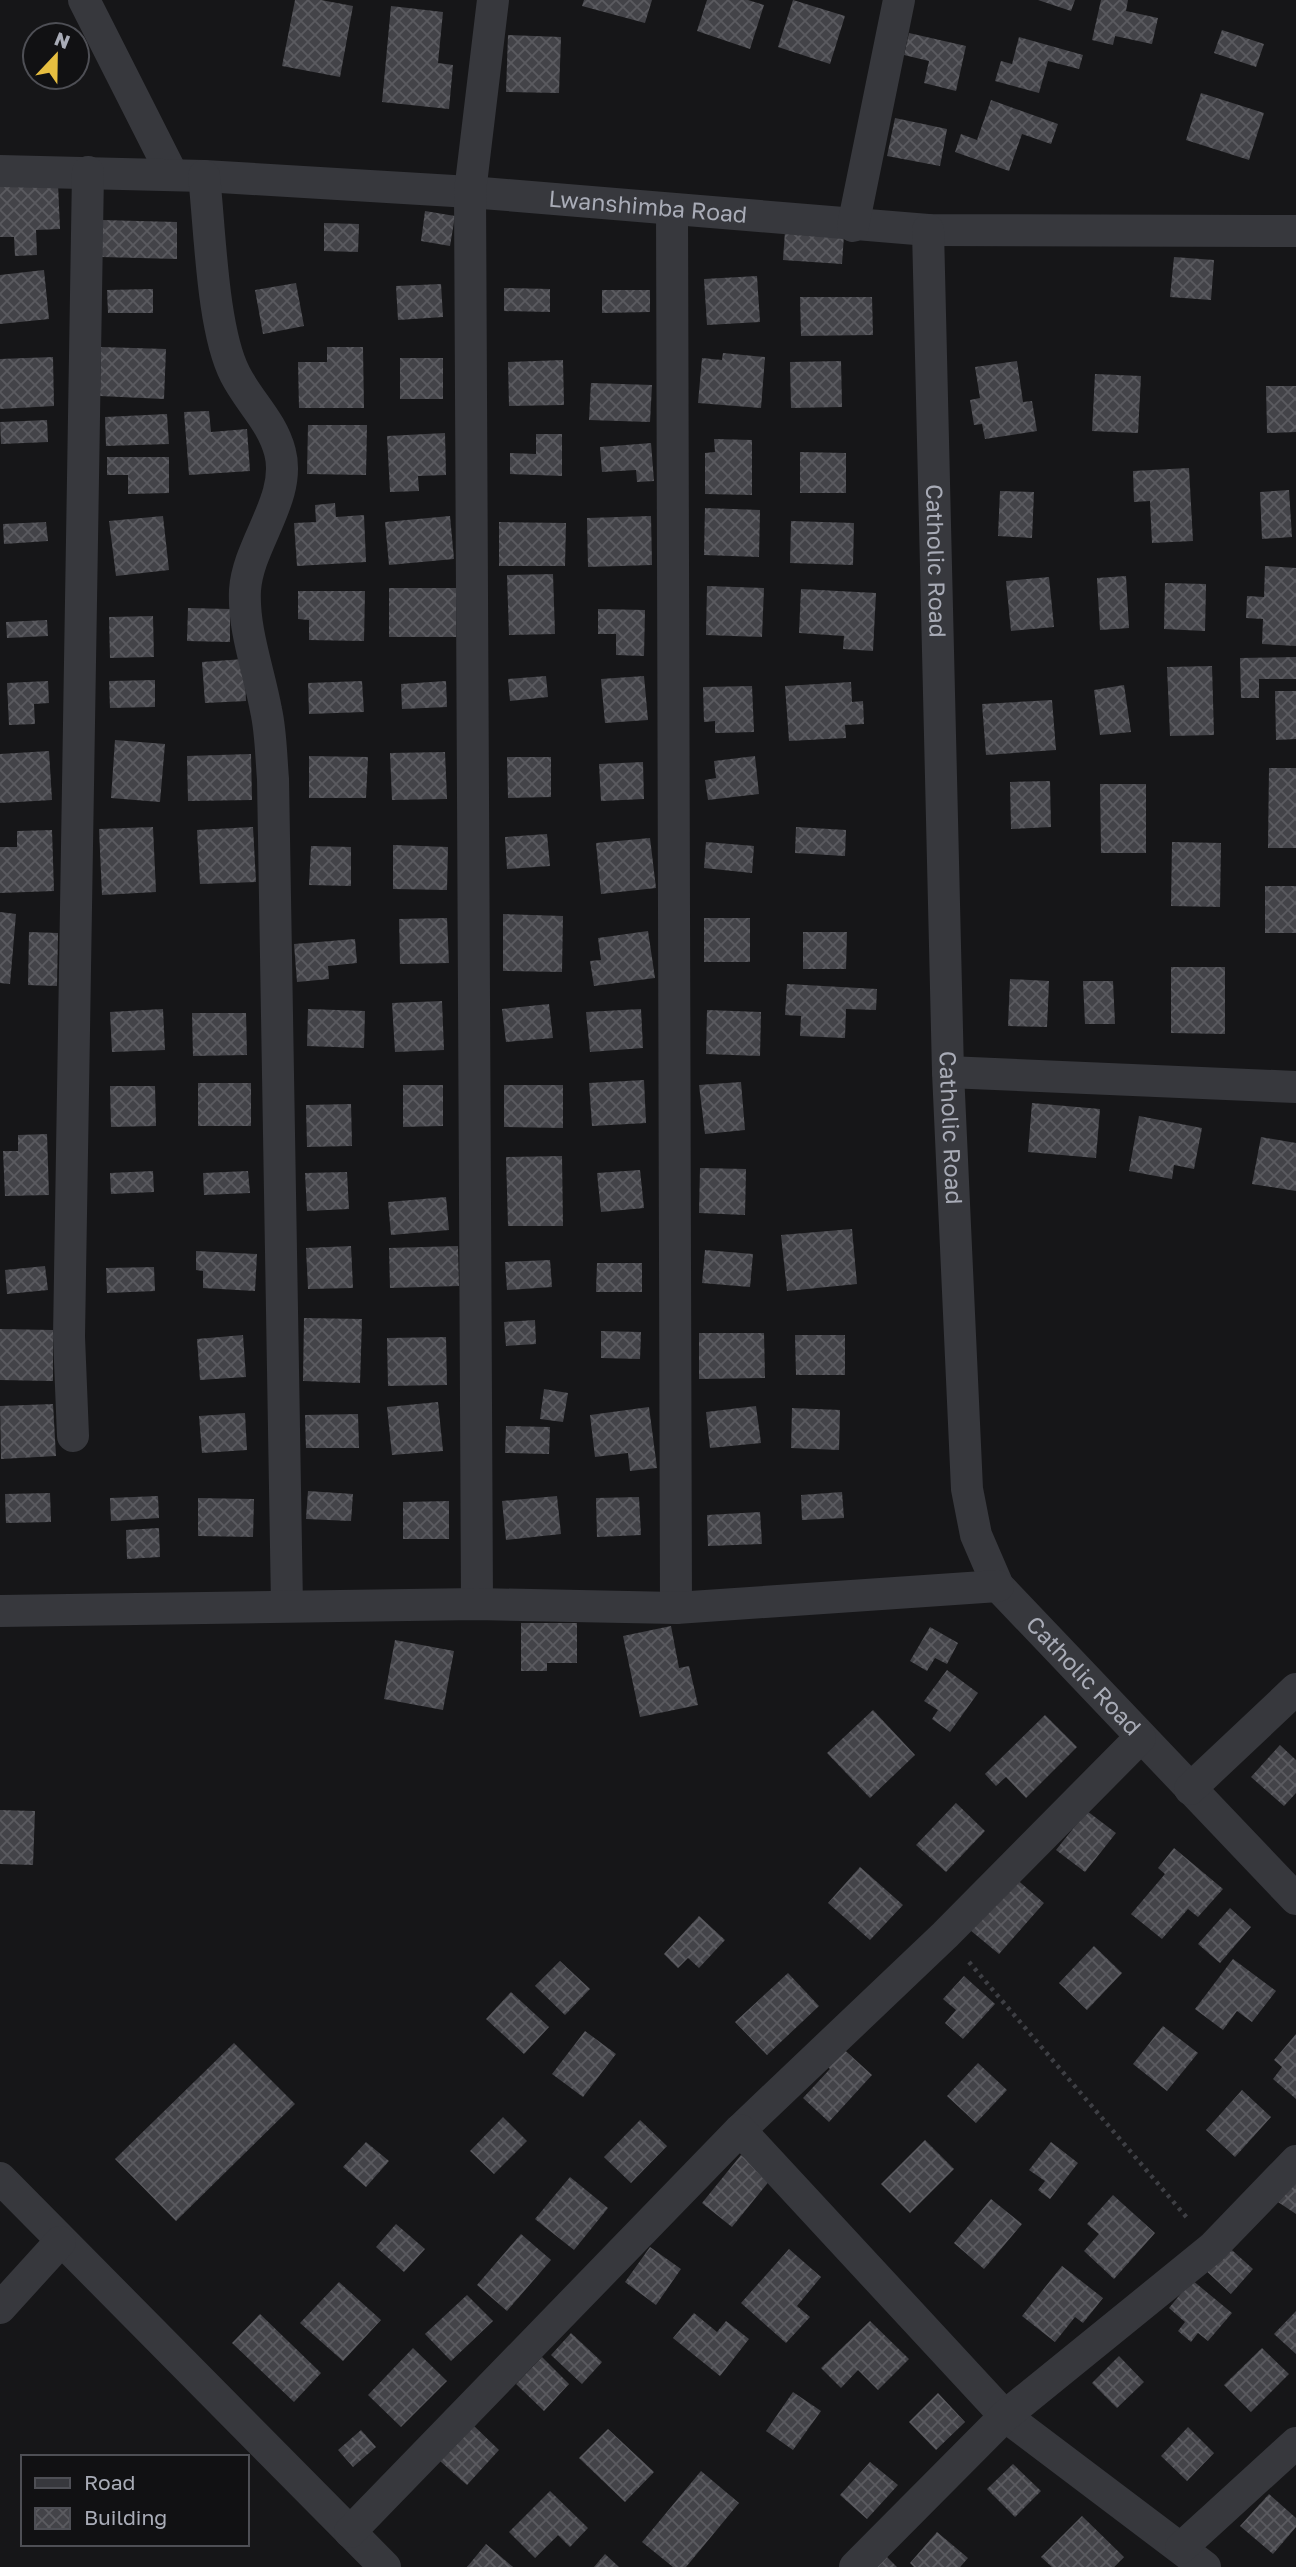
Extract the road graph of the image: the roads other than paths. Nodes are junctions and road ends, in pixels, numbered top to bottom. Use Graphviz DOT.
graph roads {
  1 [pos="84,0"];
  2 [pos="493,0"];
  3 [pos="899,0"];
  4 [pos="0,171"];
  5 [pos="88,172"];
  6 [pos="172,174"];
  7 [pos="204,176"];
  8 [pos="470,192"];
  9 [pos="672,210"];
  10 [pos="853,226"];
  11 [pos="928,230"];
  12 [pos="1296,231"];
  13 [pos="948,1072"];
  14 [pos="1296,1087"];
  15 [pos="72,1436"];
  16 [pos="998,1586"];
  17 [pos="477,1604"];
  18 [pos="287,1606"];
  19 [pos="676,1608"];
  20 [pos="0,1611"];
  21 [pos="1296,1689"];
  22 [pos="1140,1738"];
  23 [pos="1191,1788"];
  24 [pos="1296,1899"];
  25 [pos="740,2130"];
  26 [pos="1296,2161"];
  27 [pos="0,2178"];
  28 [pos="60,2242"];
  29 [pos="0,2308"];
  30 [pos="1004,2416"];
  31 [pos="1296,2443"];
  32 [pos="350,2532"];
  33 [pos="1193,2558"];
  34 [pos="385,2567"];
  35 [pos="855,2567"];
  1 -- 6 [label="street"];
  2 -- 8 [label="street"];
  3 -- 10 [label="street"];
  4 -- 5 [label="street, Lwanshimba Road"];
  5 -- 6 [label="street, Lwanshimba Road"];
  5 -- 15 [label="street"];
  6 -- 7 [label="street, Lwanshimba Road"];
  7 -- 8 [label="street, Lwanshimba Road"];
  7 -- 18 [label="street"];
  8 -- 9 [label="street, Lwanshimba Road"];
  8 -- 17 [label="street"];
  9 -- 10 [label="street, Lwanshimba Road"];
  9 -- 19 [label="street"];
  10 -- 11 [label="street, Lwanshimba Road"];
  11 -- 12 [label="street, Lwanshimba Road"];
  11 -- 13 [label="street, Catholic Road"];
  13 -- 14 [label="street"];
  13 -- 16 [label="street, Catholic Road"];
  16 -- 19 [label="street"];
  16 -- 22 [label="street, Catholic Road"];
  17 -- 18 [label="street"];
  17 -- 19 [label="street"];
  18 -- 20 [label="street"];
  21 -- 23 [label="street"];
  22 -- 23 [label="street, Catholic Road"];
  22 -- 25 [label="street"];
  23 -- 24 [label="street, Catholic Road"];
  25 -- 30 [label="street"];
  25 -- 32 [label="street"];
  26 -- 30 [label="street"];
  27 -- 28 [label="street"];
  28 -- 29 [label="street"];
  28 -- 32 [label="street"];
  30 -- 33 [label="street"];
  30 -- 35 [label="street"];
  31 -- 33 [label="street"];
  32 -- 34 [label="street"];
}
